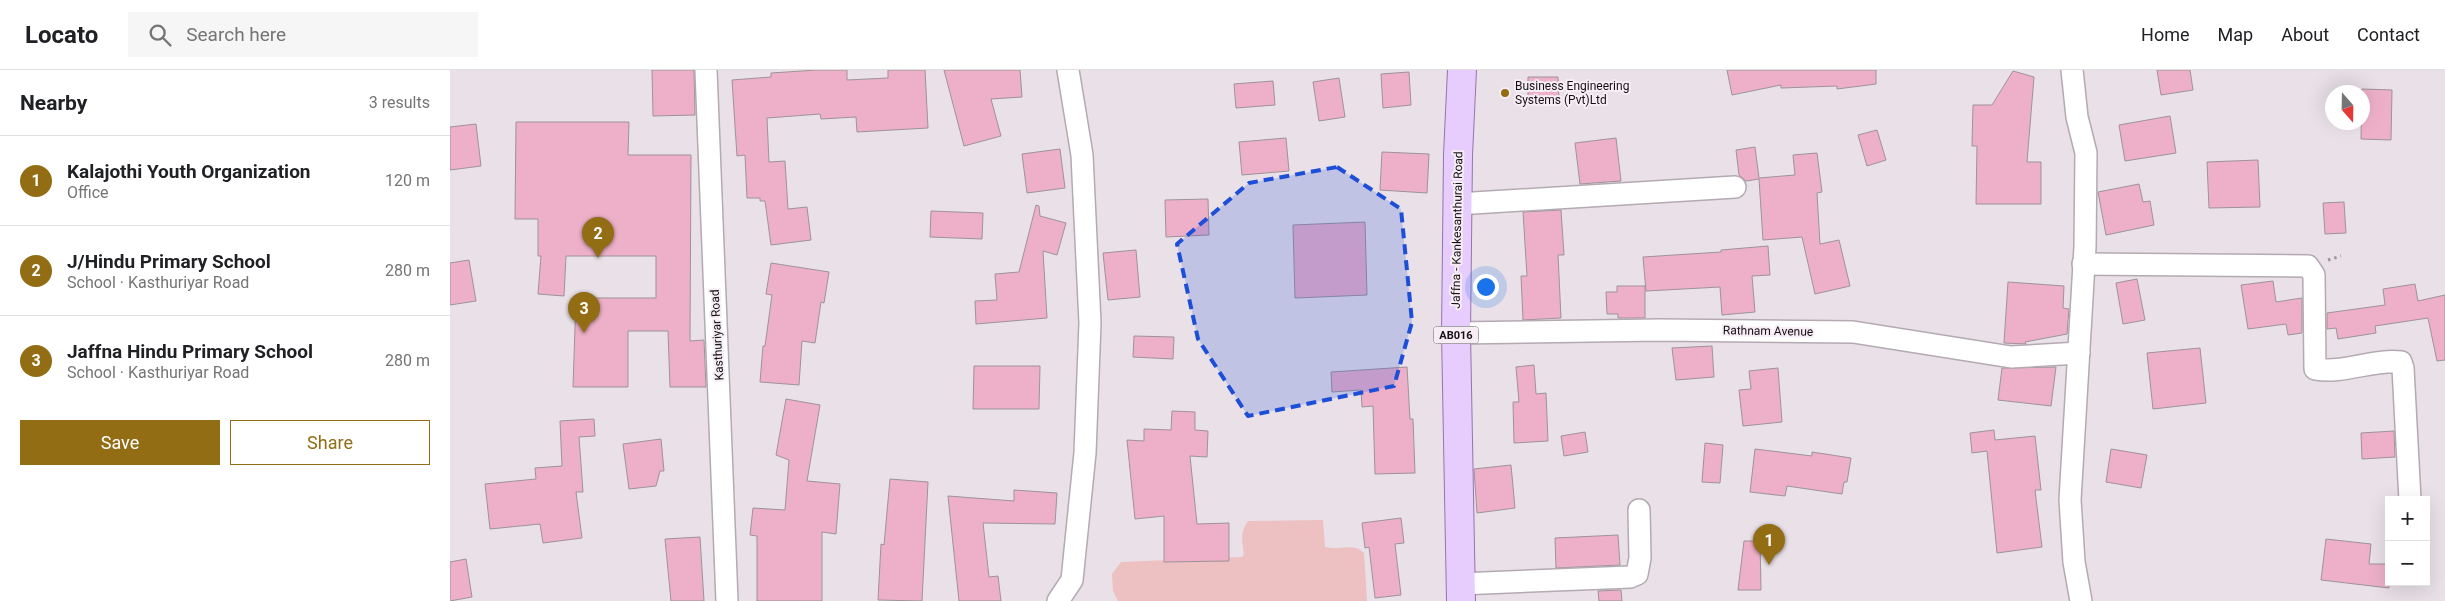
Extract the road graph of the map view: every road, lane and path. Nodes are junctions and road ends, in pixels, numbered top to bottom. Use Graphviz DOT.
graph roads {
  1 [pos="706,70"];
  2 [pos="1068,70"];
  3 [pos="1462,70"];
  4 [pos="2072,70"];
  5 [pos="1735,187"];
  6 [pos="1456,204"];
  7 [pos="2083,264"];
  8 [pos="1456,333"];
  9 [pos="2079,353"];
  10 [pos="2410,496"];
  11 [pos="1639,510"];
  12 [pos="1461,593"];
  13 [pos="727,601"];
  14 [pos="1058,601"];
  15 [pos="2081,601"];
  1 -- 13 [label="street, Kasthuriyar Road"];
  2 -- 14 [label="street"];
  3 -- 6 [label="main road, Jaffna - Kankesanthurai Road / AB016"];
  4 -- 7 [label="street"];
  5 -- 6 [label="street"];
  6 -- 8 [label="main road, Jaffna - Kankesanthurai Road / AB016"];
  7 -- 9 [label="street"];
  7 -- 10 [label="street"];
  8 -- 9 [label="street, Rathnam Avenue"];
  8 -- 12 [label="main road, Jaffna - Kankesanthurai Road / AB016"];
  9 -- 15 [label="street"];
  11 -- 12 [label="street"];
}
